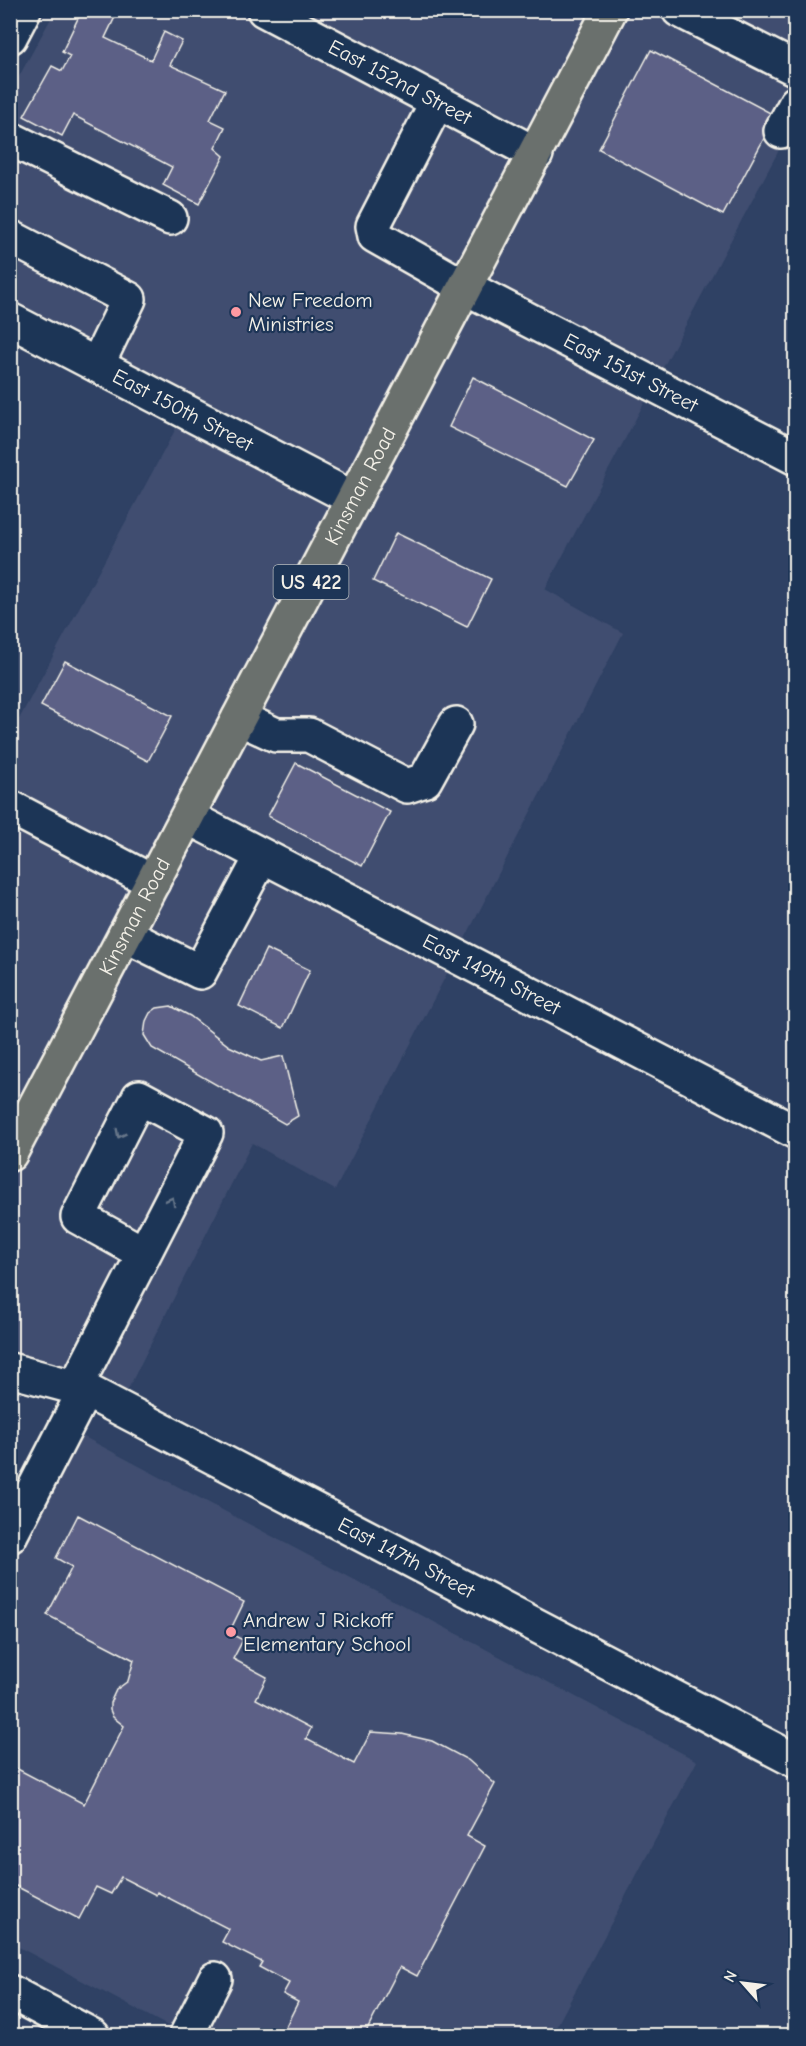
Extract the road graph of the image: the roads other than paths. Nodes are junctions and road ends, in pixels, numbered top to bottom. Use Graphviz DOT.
graph roads {
  1 [pos="24,10"];
  2 [pos="264,10"];
  3 [pos="610,10"];
  4 [pos="679,10"];
  5 [pos="10,37"];
  6 [pos="795,69"];
  7 [pos="437,102"];
  8 [pos="10,145"];
  9 [pos="536,154"];
  10 [pos="170,218"];
  11 [pos="10,237"];
  12 [pos="465,287"];
  13 [pos="10,320"];
  14 [pos="97,365"];
  15 [pos="795,458"];
  16 [pos="354,499"];
  17 [pos="239,718"];
  18 [pos="456,724"];
  19 [pos="10,807"];
  20 [pos="188,817"];
  21 [pos="262,856"];
  22 [pos="153,882"];
  23 [pos="125,935"];
  24 [pos="795,1132"];
  25 [pos="10,1154"];
  26 [pos="143,1253"];
  27 [pos="10,1370"];
  28 [pos="80,1389"];
  29 [pos="24,1486"];
  30 [pos="10,1536"];
  31 [pos="795,1761"];
  32 [pos="215,1979"];
  33 [pos="10,1992"];
  34 [pos="93,2036"];
  35 [pos="186,2036"];
  1 -- 5 [label="street"];
  2 -- 7 [label="street, East 152nd Street"];
  3 -- 9 [label="main road, Kinsman Road / US 422"];
  4 -- 6 [label="street"];
  7 -- 9 [label="street, East 152nd Street"];
  7 -- 12 [label="street, East 151st Street"];
  8 -- 10 [label="street"];
  9 -- 12 [label="main road, Kinsman Road / US 422"];
  11 -- 14 [label="street"];
  12 -- 15 [label="street, East 151st Street"];
  12 -- 16 [label="main road, Kinsman Road / US 422"];
  13 -- 14 [label="street, East 150th Street"];
  14 -- 16 [label="street, East 150th Street"];
  16 -- 17 [label="main road, Kinsman Road / US 422"];
  17 -- 18 [label="street"];
  17 -- 20 [label="main road, Kinsman Road / US 422"];
  19 -- 22 [label="street"];
  20 -- 21 [label="street, East 149th Street"];
  20 -- 22 [label="main road, Kinsman Road / US 422"];
  21 -- 23 [label="street"];
  21 -- 24 [label="street, East 149th Street"];
  22 -- 23 [label="main road, Kinsman Road / US 422"];
  23 -- 25 [label="main road, Kinsman Road / US 422"];
  26 -- 26 [label="street, one-way"];
  26 -- 28 [label="street"];
  27 -- 28 [label="street, East 147th Street"];
  28 -- 29 [label="street"];
  28 -- 31 [label="street, East 147th Street"];
  29 -- 30 [label="street"];
  32 -- 35 [label="street"];
  33 -- 34 [label="street"];
}
